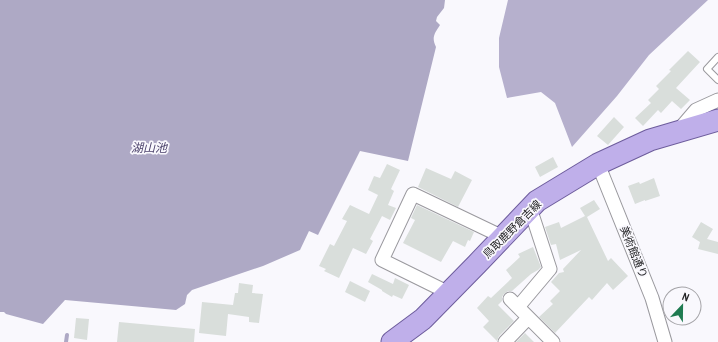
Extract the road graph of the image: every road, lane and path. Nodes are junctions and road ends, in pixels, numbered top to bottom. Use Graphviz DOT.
graph roads {
  1 [pos="718,57"];
  2 [pos="718,80"];
  3 [pos="718,100"];
  4 [pos="718,120"];
  5 [pos="676,132"];
  6 [pos="598,164"];
  7 [pos="530,208"];
  8 [pos="503,237"];
  9 [pos="448,293"];
  10 [pos="528,318"];
  11 [pos="392,342"];
  12 [pos="505,342"];
  13 [pos="553,342"];
  14 [pos="665,342"];
  1 -- 2 [label="lane"];
  3 -- 5 [label="street"];
  4 -- 5 [label="main road, 鳥取鹿野倉吉線"];
  5 -- 6 [label="main road, 鳥取鹿野倉吉線"];
  6 -- 7 [label="main road, 鳥取鹿野倉吉線"];
  6 -- 14 [label="street, 美術館通り"];
  7 -- 8 [label="main road, 鳥取鹿野倉吉線"];
  7 -- 10 [label="street"];
  8 -- 9 [label="main road, 鳥取鹿野倉吉線"];
  8 -- 9 [label="street"];
  9 -- 11 [label="main road, 鳥取鹿野倉吉線"];
  10 -- 12 [label="street"];
  10 -- 13 [label="street"];
}
